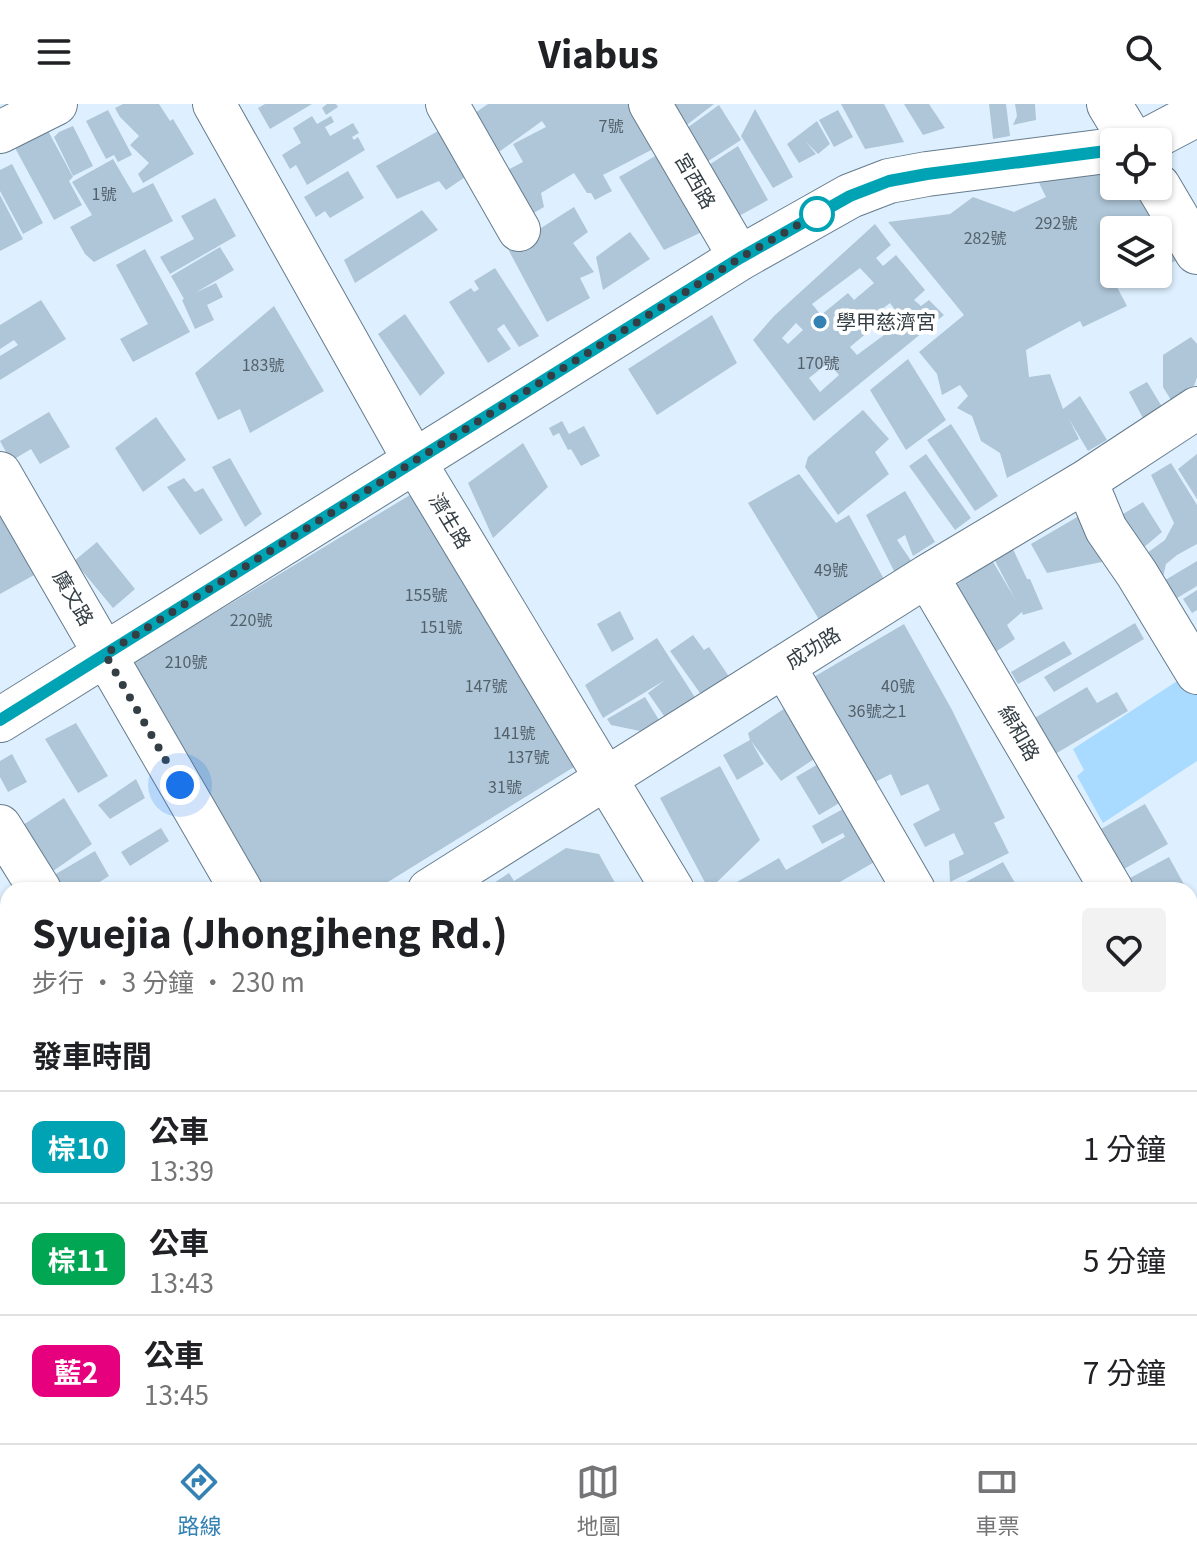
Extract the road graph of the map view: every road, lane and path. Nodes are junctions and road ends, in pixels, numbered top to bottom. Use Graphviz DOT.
graph roads {
  1 [pos="56,104"];
  2 [pos="214,104"];
  3 [pos="447,104"];
  4 [pos="650,104"];
  5 [pos="1109,104"];
  6 [pos="1197,114"];
  7 [pos="1124,128"];
  8 [pos="1170,128"];
  9 [pos="0,131"];
  10 [pos="1100,152"];
  11 [pos="1166,200"];
  12 [pos="519,230"];
  13 [pos="1197,252"];
  14 [pos="740,258"];
  15 [pos="1197,408"];
  16 [pos="415,462"];
  17 [pos="0,473"];
  18 [pos="1086,481"];
  19 [pos="927,576"];
  20 [pos="105,654"];
  21 [pos="784,666"];
  22 [pos="1197,673"];
  23 [pos="0,720"];
  24 [pos="607,779"];
  25 [pos="0,826"];
  26 [pos="35,882"];
  27 [pos="236,882"];
  28 [pos="442,882"];
  29 [pos="668,882"];
  30 [pos="909,882"];
  31 [pos="1107,882"];
  1 -- 9 [label="street"];
  2 -- 16 [label="street, 濟生路"];
  3 -- 12 [label="street"];
  4 -- 14 [label="street, 宮西路"];
  5 -- 7 [label="main road"];
  6 -- 8 [label="main road"];
  10 -- 14 [label="main road"];
  11 -- 13 [label="main road"];
  14 -- 16 [label="main road"];
  15 -- 18 [label="street, 成功路"];
  16 -- 20 [label="main road"];
  16 -- 24 [label="street, 濟生路"];
  17 -- 20 [label="street, 廣文路"];
  18 -- 19 [label="street, 成功路"];
  18 -- 22 [label="street"];
  19 -- 21 [label="street, 成功路"];
  19 -- 31 [label="street, 綿和路"];
  20 -- 23 [label="main road"];
  20 -- 27 [label="street, 廣文路"];
  21 -- 24 [label="street, 成功路"];
  21 -- 30 [label="street"];
  24 -- 28 [label="street, 成功路"];
  24 -- 29 [label="street, 濟生路"];
  25 -- 26 [label="street"];
}
